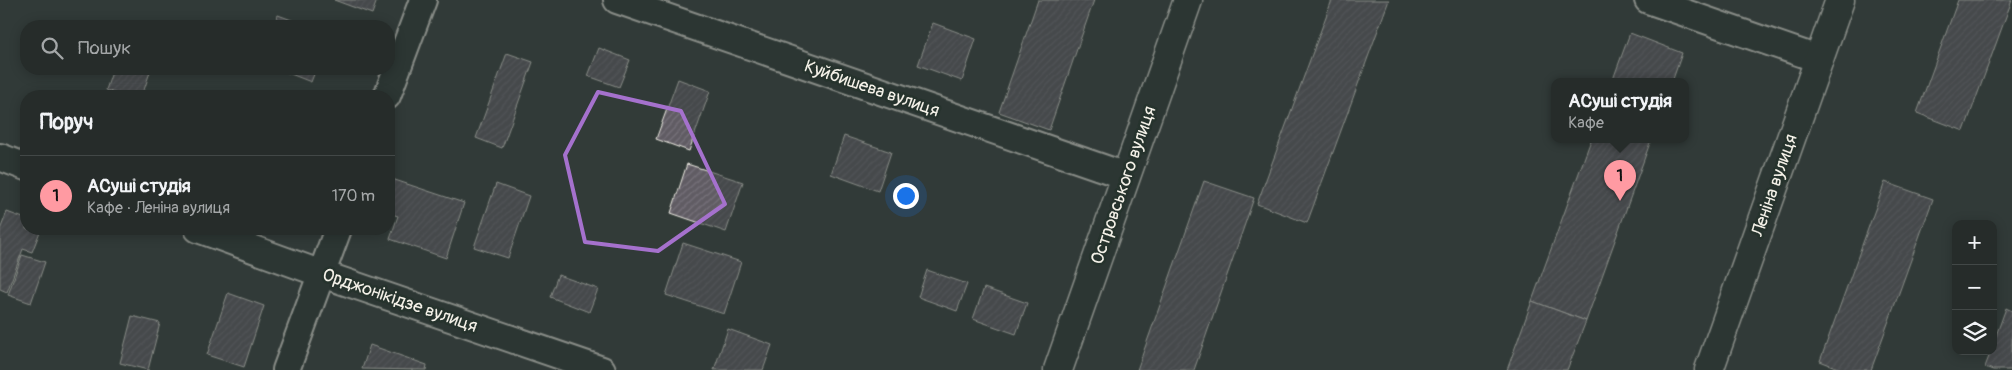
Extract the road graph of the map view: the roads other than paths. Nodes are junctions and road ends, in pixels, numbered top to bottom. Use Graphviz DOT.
graph roads {
  1 [pos="423,0"];
  2 [pos="617,0"];
  3 [pos="1188,0"];
  4 [pos="1648,0"];
  5 [pos="1840,0"];
  6 [pos="1818,59"];
  7 [pos="395,75"];
  8 [pos="395,75"];
  9 [pos="389,90"];
  10 [pos="0,157"];
  11 [pos="20,165"];
  12 [pos="1126,176"];
  13 [pos="215,235"];
  14 [pos="336,235"];
  15 [pos="322,274"];
  16 [pos="286,370"];
  17 [pos="602,370"];
  18 [pos="1058,370"];
  19 [pos="1709,370"];
  1 -- 7 [label="street"];
  2 -- 12 [label="street, Куйбишева вулиця"];
  3 -- 12 [label="street, Островського вулиця"];
  4 -- 6 [label="street"];
  5 -- 6 [label="street, Леніна вулиця"];
  6 -- 19 [label="street, Леніна вулиця"];
  8 -- 9 [label="street"];
  10 -- 11 [label="street"];
  12 -- 18 [label="street, Островського вулиця"];
  13 -- 15 [label="street, Орджонікідзе вулиця"];
  14 -- 15 [label="street"];
  15 -- 16 [label="street"];
  15 -- 17 [label="street, Орджонікідзе вулиця"];
}
